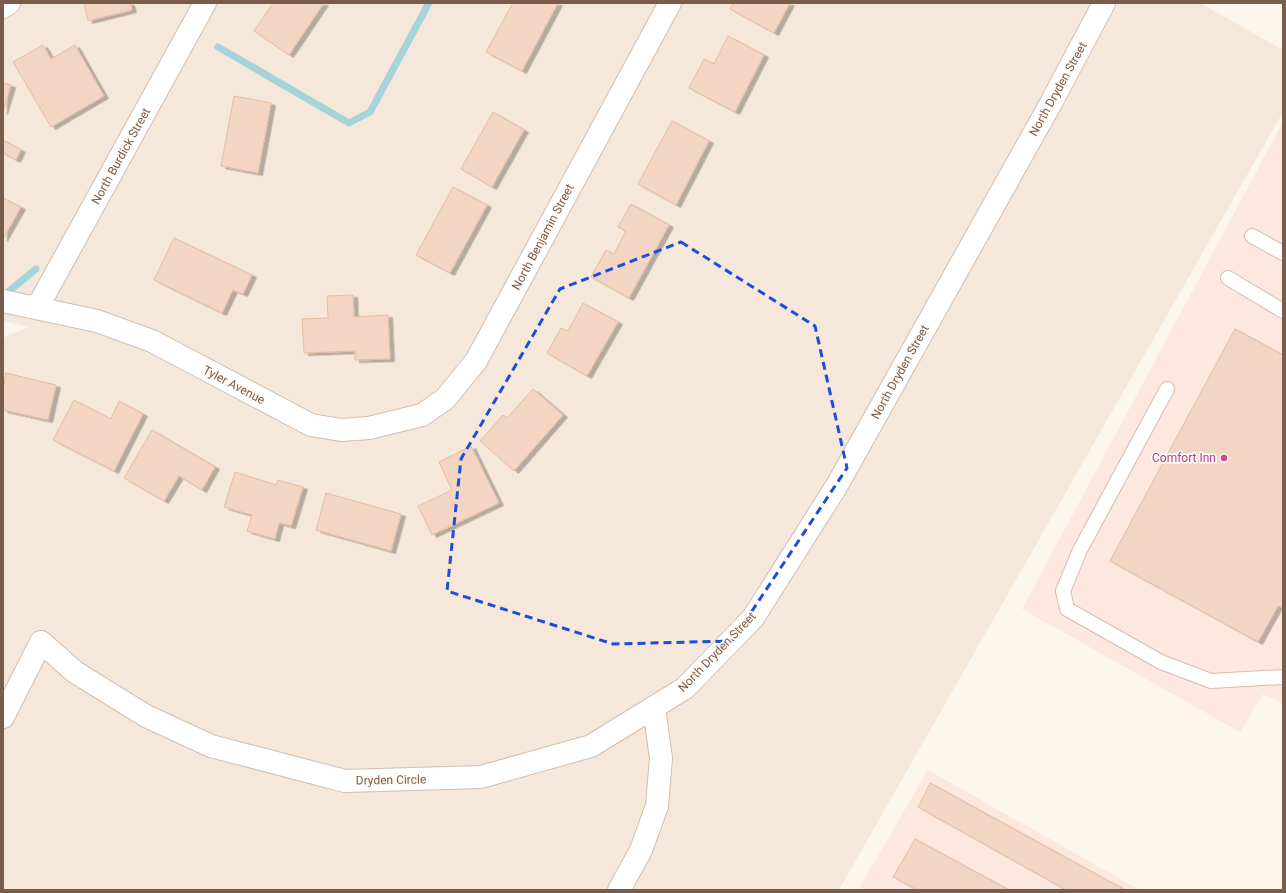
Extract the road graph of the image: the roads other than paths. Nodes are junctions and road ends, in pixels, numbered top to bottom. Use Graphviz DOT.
graph roads {
  1 [pos="9,3"];
  2 [pos="205,3"];
  3 [pos="670,3"];
  4 [pos="1104,3"];
  5 [pos="3,7"];
  6 [pos="1252,236"];
  7 [pos="1283,252"];
  8 [pos="1228,278"];
  9 [pos="3,301"];
  10 [pos="37,308"];
  11 [pos="1283,311"];
  12 [pos="1167,389"];
  13 [pos="376,426"];
  14 [pos="1283,677"];
  15 [pos="654,708"];
  16 [pos="3,718"];
  17 [pos="619,890"];
  1 -- 5 [label="street"];
  2 -- 10 [label="street, North Burdick Street"];
  3 -- 13 [label="street, North Benjamin Street"];
  4 -- 15 [label="street, North Dryden Street"];
  6 -- 7 [label="lane"];
  8 -- 11 [label="lane"];
  9 -- 10 [label="street, Tyler Avenue"];
  10 -- 13 [label="street, Tyler Avenue"];
  12 -- 14 [label="lane"];
  15 -- 16 [label="street, Dryden Circle"];
  15 -- 17 [label="street"];
}
